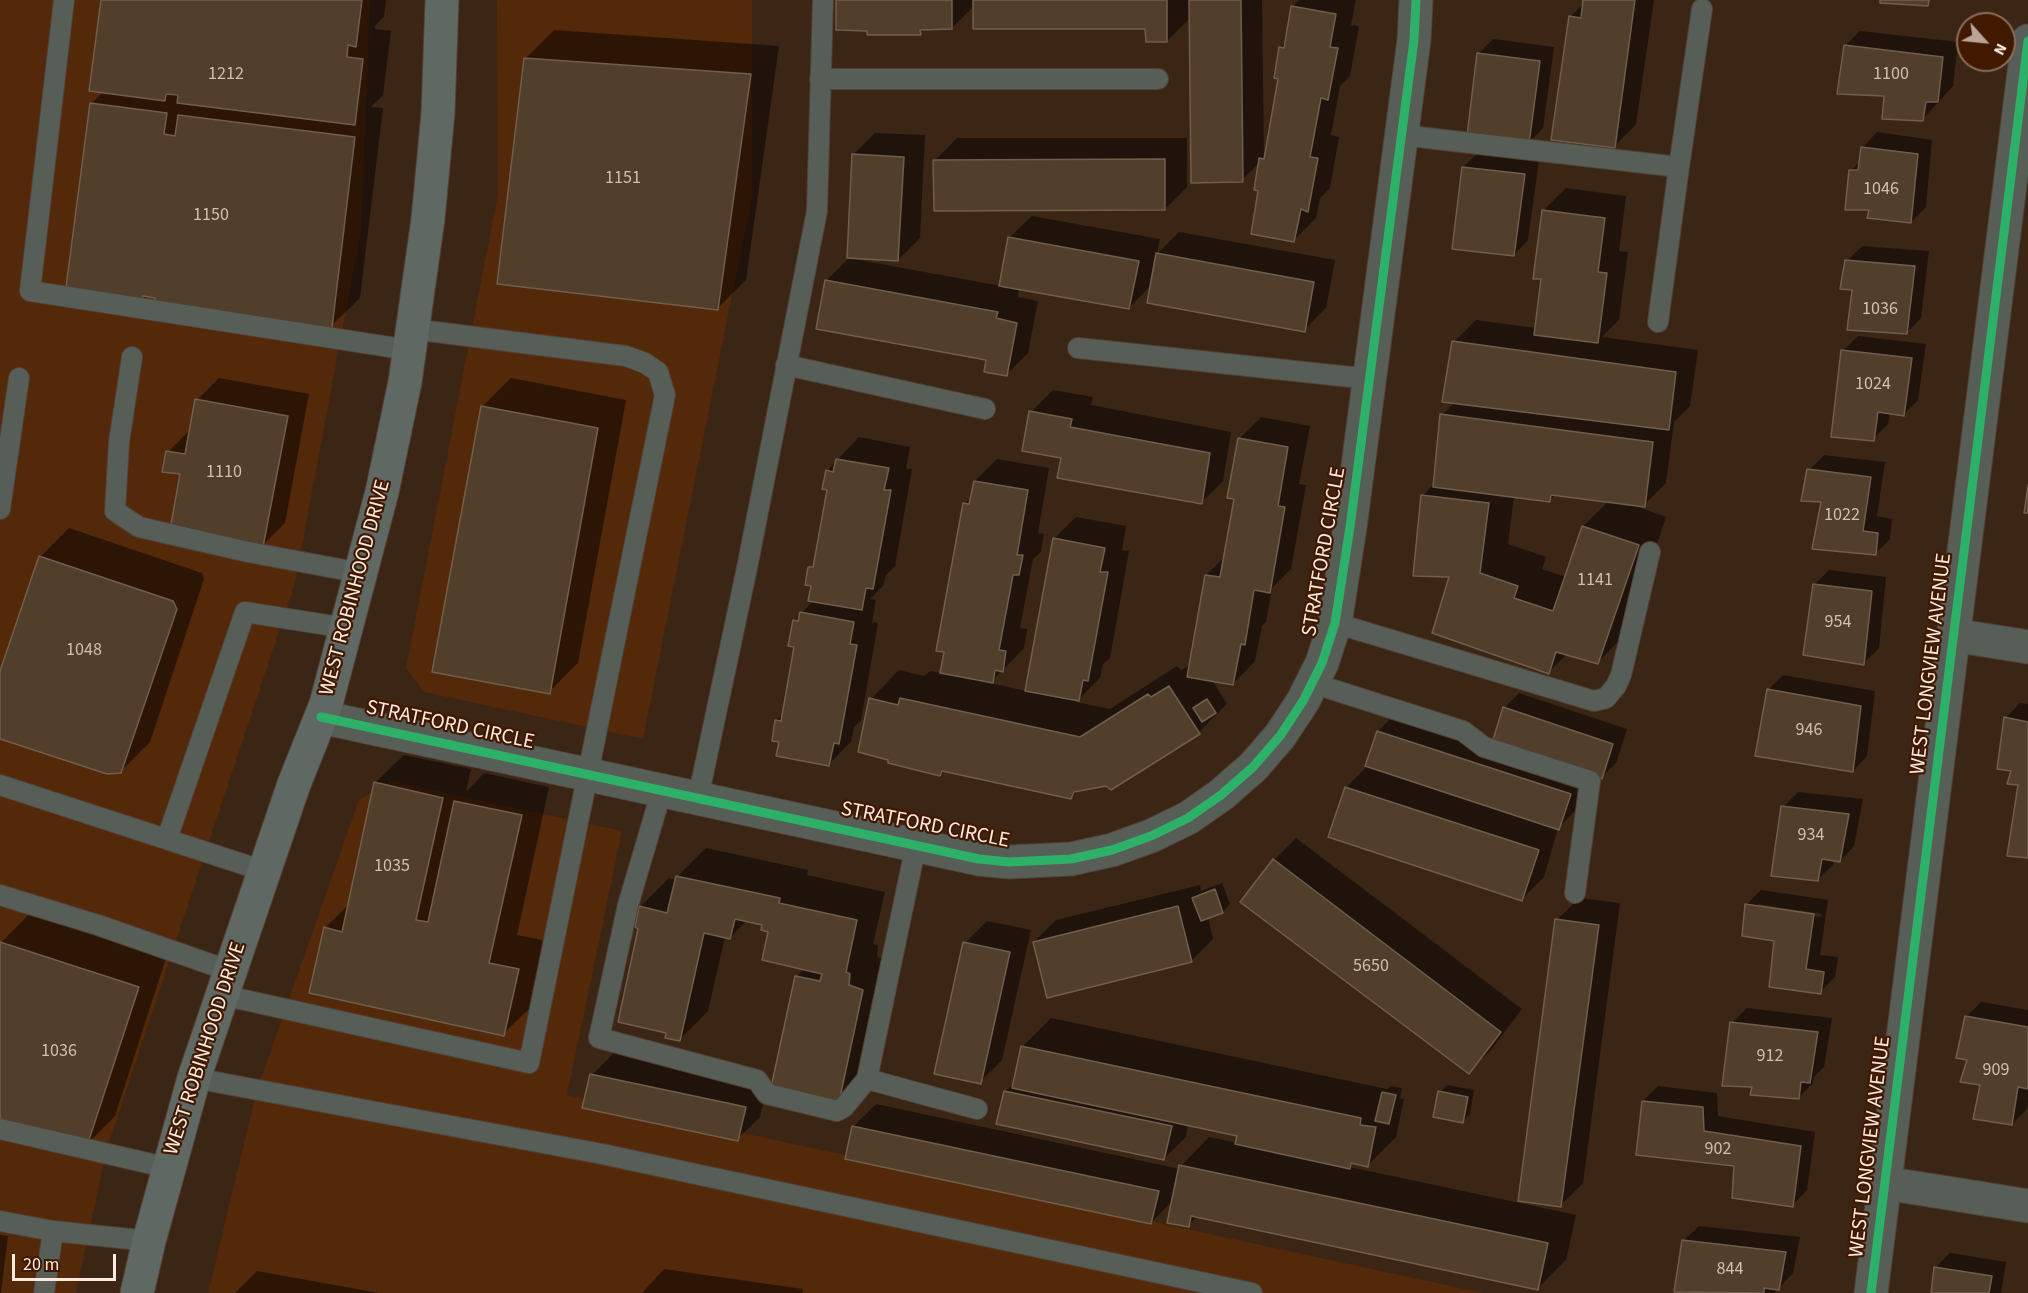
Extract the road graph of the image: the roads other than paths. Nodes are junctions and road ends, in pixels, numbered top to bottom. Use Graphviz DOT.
graph roads {
  1 [pos="64,0"];
  2 [pos="442,0"];
  3 [pos="823,0"];
  4 [pos="1416,0"];
  5 [pos="1702,9"];
  6 [pos="2028,40"];
  7 [pos="820,79"];
  8 [pos="1158,79"];
  9 [pos="2024,92"];
  10 [pos="1401,135"];
  11 [pos="1679,167"];
  12 [pos="1658,322"];
  13 [pos="411,339"];
  14 [pos="1078,348"];
  15 [pos="132,357"];
  16 [pos="786,365"];
  17 [pos="19,378"];
  18 [pos="1370,379"];
  19 [pos="985,409"];
  20 [pos="0,509"];
  21 [pos="1650,552"];
  22 [pos="361,573"];
  23 [pos="1335,624"];
  24 [pos="346,628"];
  25 [pos="1953,635"];
  26 [pos="2028,647"];
  27 [pos="1312,683"];
  28 [pos="321,717"];
  29 [pos="587,774"];
  30 [pos="0,785"];
  31 [pos="662,790"];
  32 [pos="698,798"];
  33 [pos="166,839"];
  34 [pos="916,845"];
  35 [pos="264,871"];
  36 [pos="1575,893"];
  37 [pos="0,895"];
  38 [pos="226,983"];
  39 [pos="194,1077"];
  40 [pos="867,1079"];
  41 [pos="977,1109"];
  42 [pos="0,1129"];
  43 [pos="169,1168"];
  44 [pos="1885,1183"];
  45 [pos="2028,1206"];
  46 [pos="0,1221"];
  47 [pos="53,1232"];
  48 [pos="149,1241"];
  49 [pos="44,1293"];
  50 [pos="136,1293"];
  51 [pos="1252,1293"];
  52 [pos="1871,1293"];
  1 -- 13 [label="lane"];
  2 -- 13 [label="main road, WEST ROBINHOOD DRIVE"];
  3 -- 7 [label="lane"];
  4 -- 10 [label="street, STRATFORD CIRCLE"];
  5 -- 11 [label="lane"];
  6 -- 9 [label="street, WEST LONGVIEW AVENUE"];
  7 -- 8 [label="lane"];
  7 -- 16 [label="lane"];
  9 -- 25 [label="street, WEST LONGVIEW AVENUE"];
  10 -- 11 [label="lane"];
  10 -- 18 [label="street, STRATFORD CIRCLE"];
  11 -- 12 [label="lane"];
  13 -- 22 [label="main road, WEST ROBINHOOD DRIVE"];
  13 -- 29 [label="lane"];
  14 -- 18 [label="lane"];
  15 -- 22 [label="lane"];
  16 -- 19 [label="lane"];
  16 -- 32 [label="lane"];
  17 -- 20 [label="lane"];
  18 -- 23 [label="street, STRATFORD CIRCLE"];
  21 -- 23 [label="lane"];
  22 -- 24 [label="main road, WEST ROBINHOOD DRIVE"];
  23 -- 27 [label="street, STRATFORD CIRCLE"];
  24 -- 28 [label="main road, WEST ROBINHOOD DRIVE"];
  24 -- 33 [label="lane"];
  25 -- 26 [label="street"];
  25 -- 44 [label="street, WEST LONGVIEW AVENUE"];
  27 -- 34 [label="street, STRATFORD CIRCLE"];
  27 -- 36 [label="lane"];
  28 -- 29 [label="street, STRATFORD CIRCLE"];
  28 -- 35 [label="main road, WEST ROBINHOOD DRIVE"];
  29 -- 31 [label="street, STRATFORD CIRCLE"];
  29 -- 38 [label="lane"];
  30 -- 33 [label="lane"];
  31 -- 32 [label="street, STRATFORD CIRCLE"];
  31 -- 40 [label="lane"];
  32 -- 34 [label="street, STRATFORD CIRCLE"];
  33 -- 35 [label="lane"];
  34 -- 40 [label="lane"];
  35 -- 38 [label="main road, WEST ROBINHOOD DRIVE"];
  37 -- 38 [label="lane"];
  38 -- 39 [label="main road, WEST ROBINHOOD DRIVE"];
  39 -- 43 [label="main road, WEST ROBINHOOD DRIVE"];
  39 -- 51 [label="lane"];
  40 -- 41 [label="lane"];
  42 -- 43 [label="lane"];
  43 -- 48 [label="main road, WEST ROBINHOOD DRIVE"];
  44 -- 45 [label="street"];
  44 -- 52 [label="street, WEST LONGVIEW AVENUE"];
  46 -- 47 [label="lane"];
  47 -- 48 [label="lane"];
  47 -- 49 [label="lane"];
  48 -- 50 [label="main road, WEST ROBINHOOD DRIVE"];
}
